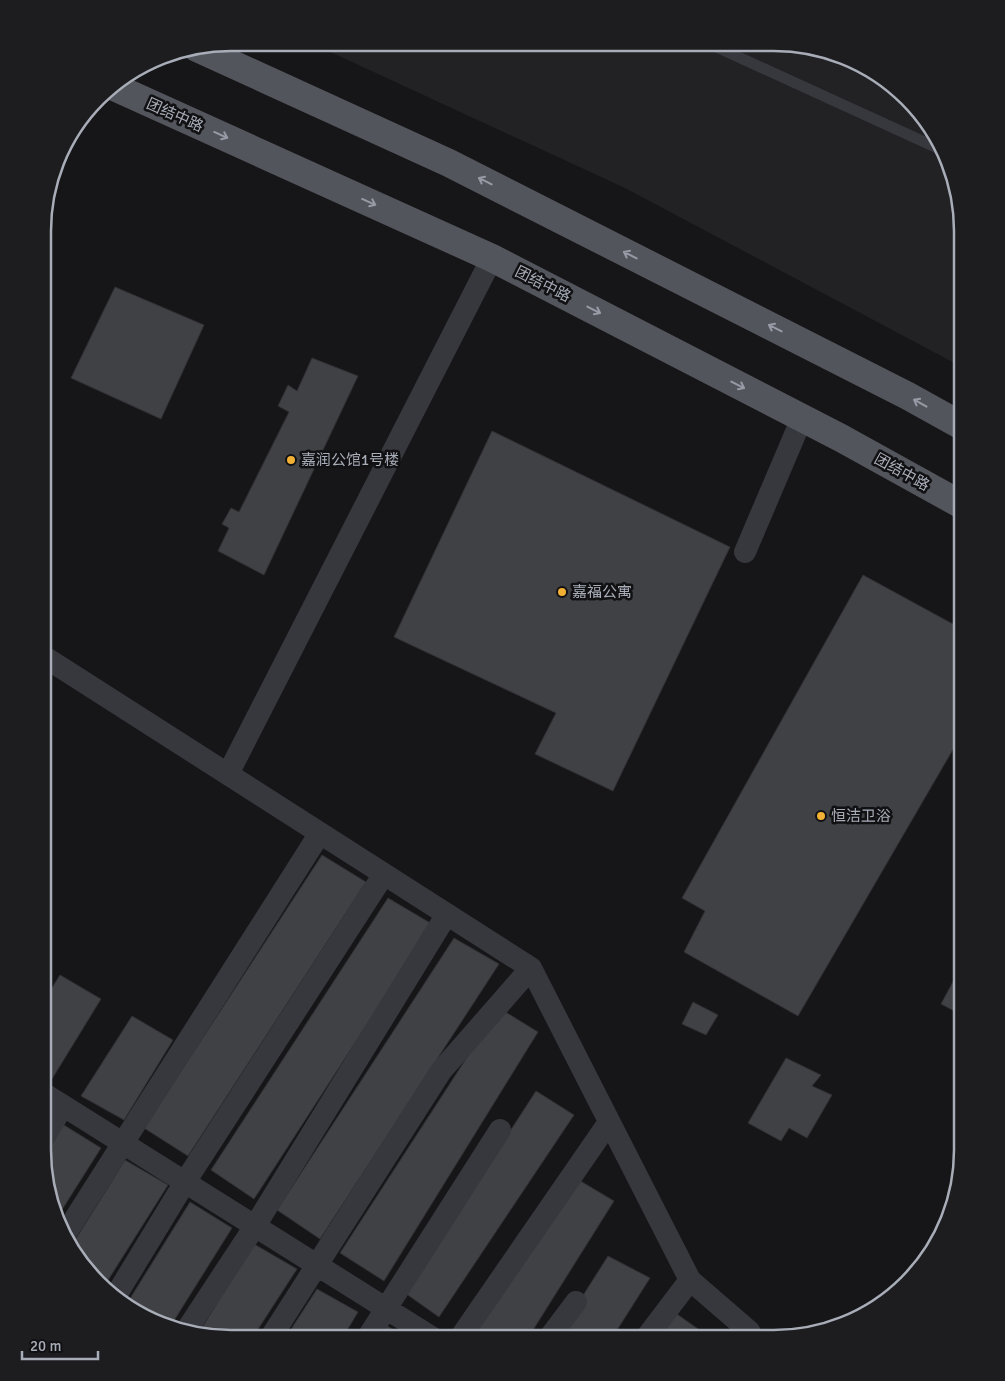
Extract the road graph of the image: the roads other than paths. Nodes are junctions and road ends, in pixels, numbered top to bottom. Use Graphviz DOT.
graph roads {
  1 [pos="725,51"];
  2 [pos="208,53"];
  3 [pos="121,90"];
  4 [pos="932,145"];
  5 [pos="492,258"];
  6 [pos="802,418"];
  7 [pos="954,422"];
  8 [pos="954,501"];
  9 [pos="745,552"];
  10 [pos="51,662"];
  11 [pos="228,774"];
  12 [pos="320,833"];
  13 [pos="384,874"];
  14 [pos="447,914"];
  15 [pos="531,968"];
  16 [pos="51,1098"];
  17 [pos="63,1106"];
  18 [pos="609,1122"];
  19 [pos="51,1125"];
  20 [pos="500,1130"];
  21 [pos="122,1143"];
  22 [pos="185,1182"];
  23 [pos="255,1226"];
  24 [pos="69,1227"];
  25 [pos="316,1265"];
  26 [pos="690,1280"];
  27 [pos="120,1290"];
  28 [pos="576,1302"];
  29 [pos="385,1308"];
  30 [pos="190,1325"];
  31 [pos="275,1330"];
  32 [pos="372,1330"];
  33 [pos="420,1330"];
  34 [pos="466,1330"];
  35 [pos="555,1330"];
  36 [pos="652,1330"];
  37 [pos="747,1330"];
  1 -- 4 [label="lane"];
  7 -- 2 [label="main road, one-way"];
  3 -- 5 [label="main road, 团结中路, one-way"];
  5 -- 6 [label="main road, 团结中路, one-way"];
  5 -- 11 [label="street"];
  6 -- 8 [label="main road, 团结中路"];
  6 -- 9 [label="street"];
  10 -- 11 [label="street"];
  11 -- 12 [label="street"];
  12 -- 13 [label="street"];
  12 -- 21 [label="street"];
  13 -- 14 [label="street"];
  13 -- 22 [label="street"];
  14 -- 15 [label="street"];
  14 -- 23 [label="street"];
  15 -- 18 [label="street"];
  15 -- 25 [label="street"];
  16 -- 17 [label="street"];
  17 -- 19 [label="street"];
  17 -- 21 [label="street"];
  18 -- 26 [label="street"];
  18 -- 34 [label="street"];
  20 -- 29 [label="street"];
  21 -- 22 [label="street"];
  21 -- 24 [label="street"];
  22 -- 23 [label="street"];
  22 -- 27 [label="street"];
  23 -- 25 [label="street"];
  23 -- 30 [label="street"];
  25 -- 29 [label="street"];
  25 -- 31 [label="street"];
  26 -- 36 [label="street"];
  26 -- 37 [label="street"];
  28 -- 35 [label="street"];
  29 -- 32 [label="street"];
  29 -- 33 [label="street"];
}
